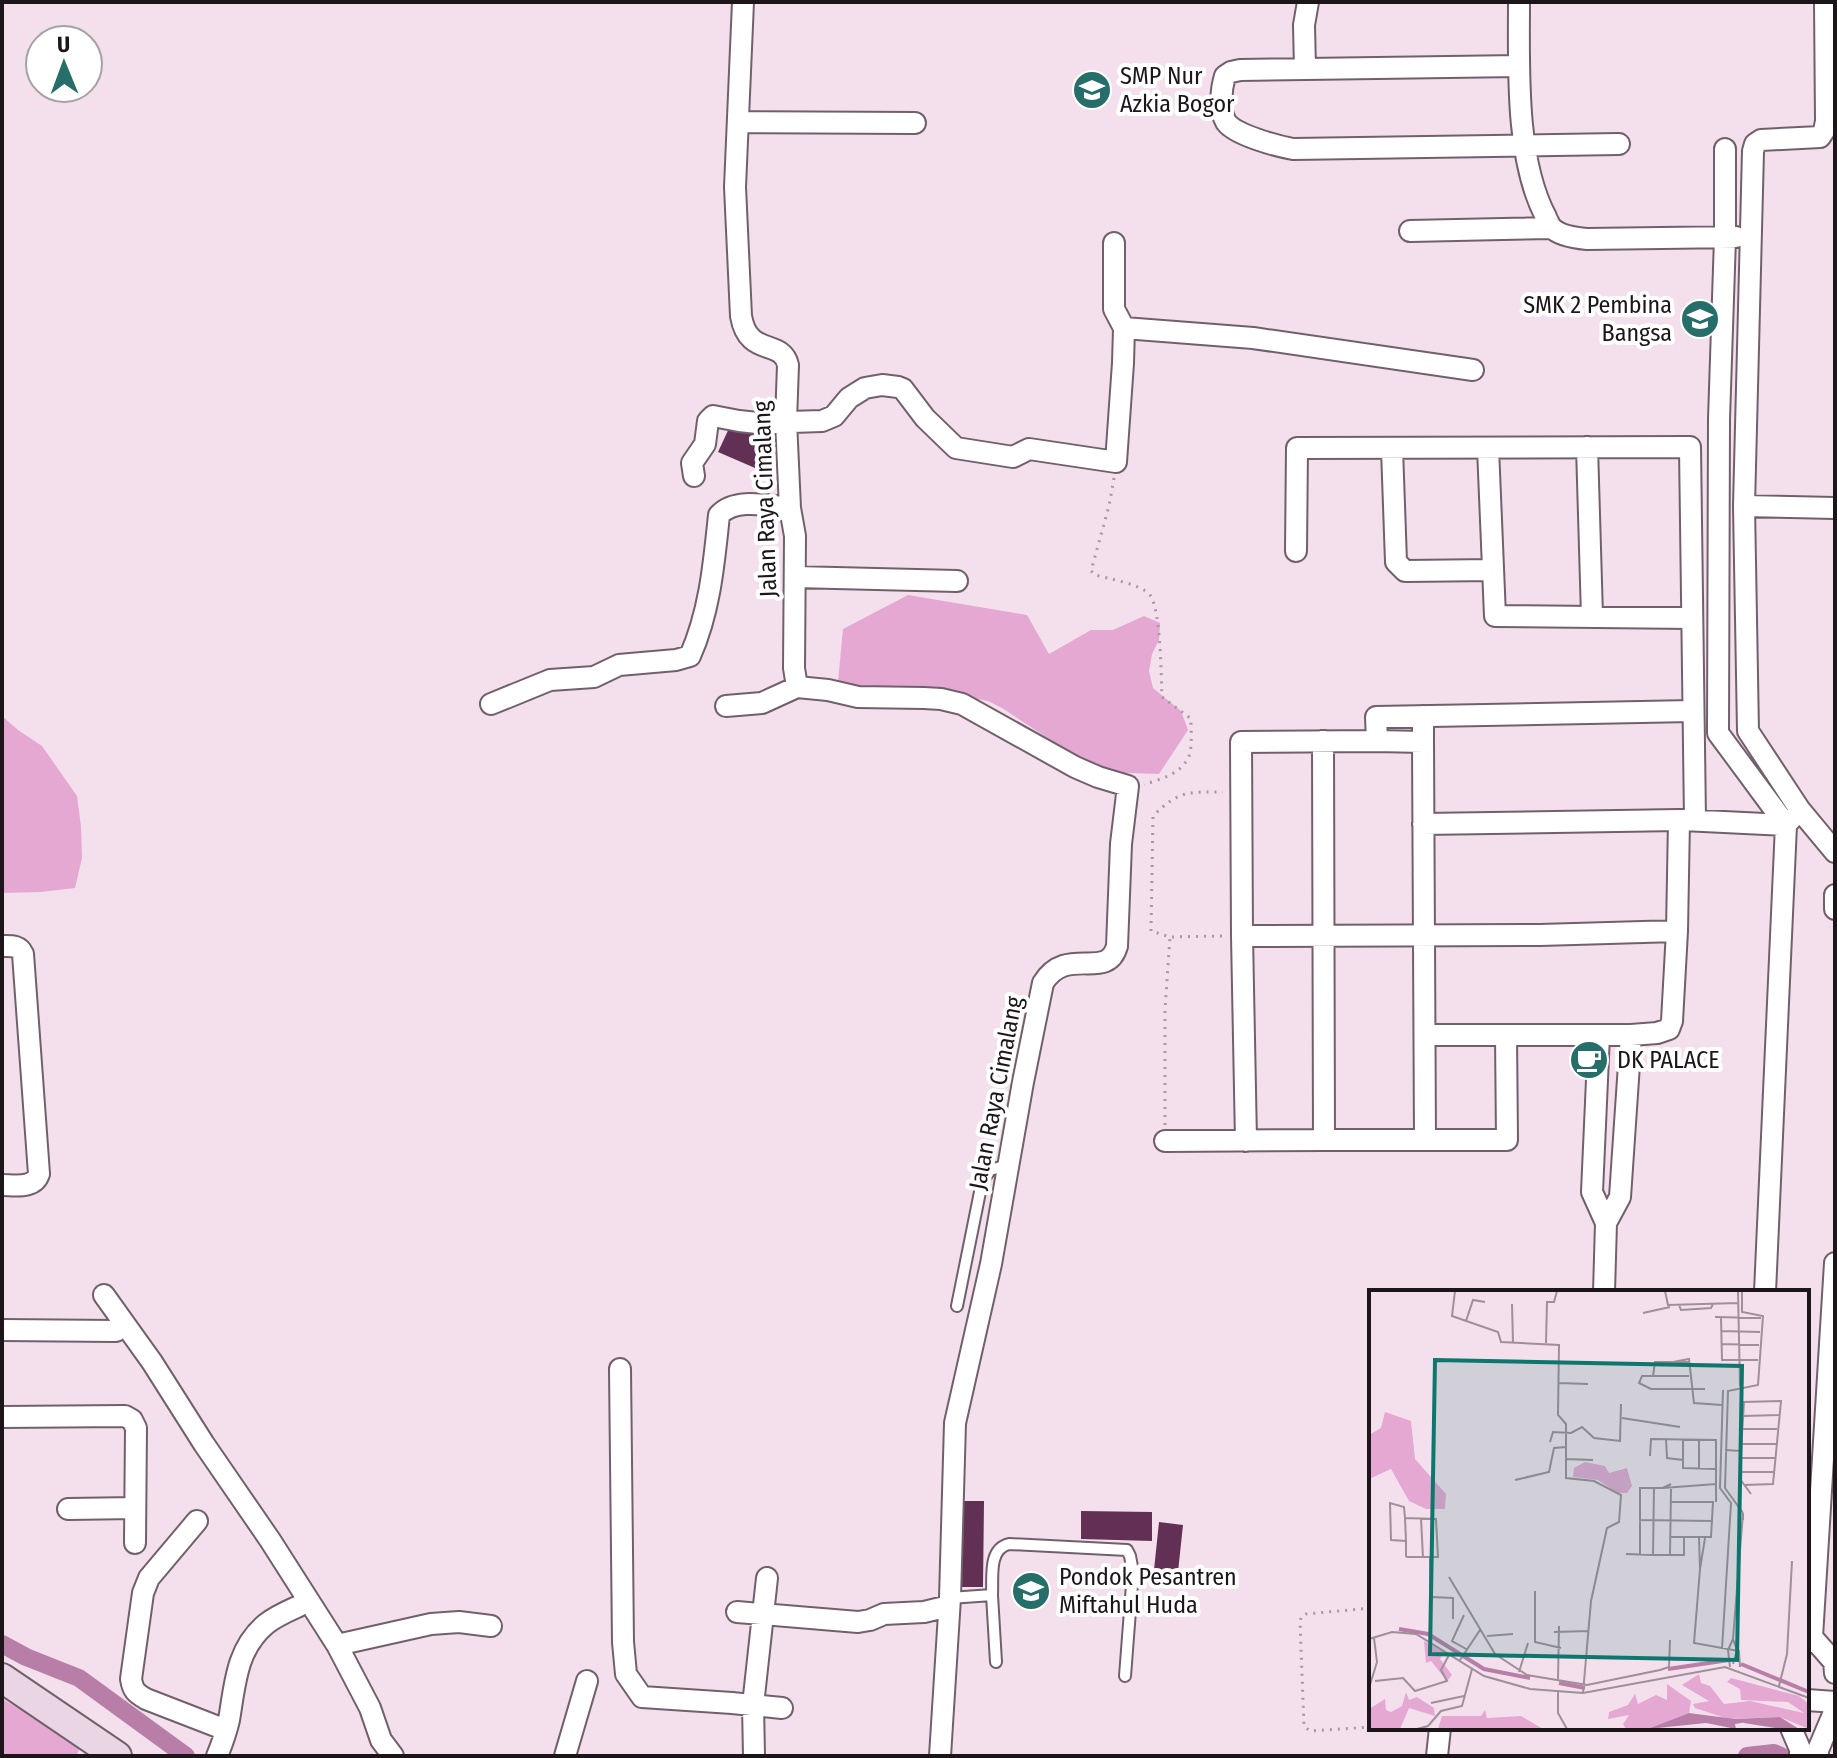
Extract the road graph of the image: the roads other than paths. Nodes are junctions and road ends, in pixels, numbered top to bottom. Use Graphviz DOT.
graph roads {
  1 [pos="743,2"];
  2 [pos="1308,2"];
  3 [pos="1519,2"];
  4 [pos="1825,2"];
  5 [pos="1830,55"];
  6 [pos="1519,66"];
  7 [pos="1305,69"];
  8 [pos="1830,121"];
  9 [pos="738,122"];
  10 [pos="915,123"];
  11 [pos="1619,144"];
  12 [pos="1526,146"];
  13 [pos="1725,149"];
  14 [pos="1551,228"];
  15 [pos="1410,231"];
  16 [pos="1752,236"];
  17 [pos="1725,238"];
  18 [pos="1114,243"];
  19 [pos="1124,328"];
  20 [pos="1473,370"];
  21 [pos="1719,419"];
  22 [pos="1745,419"];
  23 [pos="786,421"];
  24 [pos="1587,447"];
  25 [pos="1488,448"];
  26 [pos="1392,449"];
  27 [pos="694,476"];
  28 [pos="1744,506"];
  29 [pos="790,508"];
  30 [pos="1835,508"];
  31 [pos="1296,551"];
  32 [pos="1492,570"];
  33 [pos="795,577"];
  34 [pos="957,581"];
  35 [pos="1592,616"];
  36 [pos="1692,618"];
  37 [pos="797,687"];
  38 [pos="491,704"];
  39 [pos="726,706"];
  40 [pos="1692,711"];
  41 [pos="1423,716"];
  42 [pos="1323,741"];
  43 [pos="1377,741"];
  44 [pos="1423,742"];
  45 [pos="1793,817"];
  46 [pos="1687,820"];
  47 [pos="1423,824"];
  48 [pos="1835,852"];
  49 [pos="1835,895"];
  50 [pos="1835,909"];
  51 [pos="1677,931"];
  52 [pos="1242,936"];
  53 [pos="1324,936"];
  54 [pos="1424,936"];
  55 [pos="2,946"];
  56 [pos="1425,1035"];
  57 [pos="1506,1035"];
  58 [pos="1599,1035"];
  59 [pos="1631,1035"];
  60 [pos="1324,1140"];
  61 [pos="1425,1140"];
  62 [pos="1165,1141"];
  63 [pos="1246,1141"];
  64 [pos="1008,1165"];
  65 [pos="2,1185"];
  66 [pos="1606,1223"];
  67 [pos="1835,1263"];
  68 [pos="1604,1290"];
  69 [pos="1765,1290"];
  70 [pos="104,1295"];
  71 [pos="957,1306"];
  72 [pos="2,1330"];
  73 [pos="116,1331"];
  74 [pos="620,1369"];
  75 [pos="2,1417"];
  76 [pos="135,1508"];
  77 [pos="68,1509"];
  78 [pos="197,1521"];
  79 [pos="135,1543"];
  80 [pos="767,1578"];
  81 [pos="992,1595"];
  82 [pos="949,1602"];
  83 [pos="299,1606"];
  84 [pos="737,1612"];
  85 [pos="764,1615"];
  86 [pos="491,1626"];
  87 [pos="1809,1639"];
  88 [pos="337,1645"];
  89 [pos="996,1662"];
  90 [pos="1835,1673"];
  91 [pos="1125,1676"];
  92 [pos="2,1678"];
  93 [pos="587,1681"];
  94 [pos="1809,1700"];
  95 [pos="1835,1702"];
  96 [pos="753,1705"];
  97 [pos="782,1708"];
  98 [pos="1835,1710"];
  99 [pos="226,1730"];
  100 [pos="1440,1730"];
  101 [pos="1792,1730"];
  102 [pos="1809,1753"];
  103 [pos="115,1755"];
  104 [pos="217,1756"];
  105 [pos="393,1756"];
  106 [pos="565,1756"];
  107 [pos="754,1756"];
  108 [pos="940,1756"];
  109 [pos="1437,1756"];
  1 -- 9 [label="street, Jalan Raya Cimalang"];
  2 -- 7 [label="street"];
  3 -- 6 [label="street"];
  4 -- 5 [label="street"];
  5 -- 8 [label="street"];
  6 -- 7 [label="street"];
  6 -- 12 [label="street"];
  7 -- 12 [label="street"];
  8 -- 16 [label="street"];
  9 -- 10 [label="street"];
  9 -- 23 [label="street, Jalan Raya Cimalang"];
  11 -- 12 [label="street"];
  12 -- 14 [label="street"];
  13 -- 17 [label="street"];
  14 -- 15 [label="street"];
  14 -- 17 [label="street"];
  16 -- 17 [label="street"];
  16 -- 22 [label="street"];
  17 -- 21 [label="street"];
  18 -- 19 [label="street"];
  19 -- 20 [label="street"];
  19 -- 23 [label="street"];
  21 -- 22 [label="street"];
  21 -- 45 [label="street"];
  22 -- 28 [label="street"];
  23 -- 27 [label="street"];
  23 -- 29 [label="street, Jalan Raya Cimalang"];
  24 -- 25 [label="street"];
  24 -- 35 [label="street"];
  24 -- 36 [label="street"];
  25 -- 26 [label="street"];
  25 -- 32 [label="street"];
  26 -- 31 [label="street"];
  26 -- 32 [label="street"];
  28 -- 30 [label="street"];
  28 -- 45 [label="street"];
  29 -- 33 [label="street, Jalan Raya Cimalang"];
  29 -- 38 [label="street"];
  32 -- 35 [label="street"];
  33 -- 34 [label="street"];
  33 -- 37 [label="street, Jalan Raya Cimalang"];
  35 -- 36 [label="street"];
  36 -- 40 [label="street"];
  37 -- 39 [label="street"];
  37 -- 64 [label="street, Jalan Raya Cimalang"];
  40 -- 41 [label="street"];
  40 -- 46 [label="street"];
  41 -- 43 [label="street"];
  41 -- 44 [label="street"];
  42 -- 43 [label="street"];
  42 -- 52 [label="street"];
  42 -- 53 [label="street"];
  43 -- 44 [label="street"];
  44 -- 47 [label="street"];
  45 -- 46 [label="street"];
  45 -- 48 [label="street"];
  45 -- 69 [label="street"];
  46 -- 47 [label="street"];
  46 -- 51 [label="street"];
  47 -- 54 [label="street"];
  49 -- 50 [label="street"];
  51 -- 54 [label="street"];
  51 -- 59 [label="street"];
  52 -- 53 [label="street"];
  52 -- 63 [label="street"];
  53 -- 54 [label="street"];
  53 -- 60 [label="street"];
  54 -- 56 [label="street"];
  55 -- 65 [label="street"];
  56 -- 57 [label="street"];
  56 -- 61 [label="street"];
  57 -- 58 [label="street"];
  57 -- 61 [label="street"];
  58 -- 59 [label="street"];
  58 -- 66 [label="street"];
  59 -- 66 [label="street"];
  60 -- 61 [label="street"];
  60 -- 63 [label="street"];
  62 -- 63 [label="street"];
  64 -- 71 [label="lane"];
  64 -- 82 [label="street, Jalan Raya Cimalang"];
  66 -- 68 [label="street"];
  67 -- 87 [label="street"];
  70 -- 88 [label="street"];
  72 -- 73 [label="street"];
  74 -- 96 [label="street"];
  75 -- 76 [label="street"];
  76 -- 77 [label="street"];
  76 -- 79 [label="street"];
  78 -- 99 [label="street"];
  80 -- 85 [label="street"];
  81 -- 82 [label="lane"];
  81 -- 89 [label="lane"];
  81 -- 91 [label="lane"];
  82 -- 85 [label="street"];
  82 -- 108 [label="street, Jalan Raya Cimalang"];
  83 -- 99 [label="street"];
  84 -- 85 [label="street"];
  85 -- 96 [label="street"];
  86 -- 88 [label="street"];
  87 -- 90 [label="street"];
  88 -- 105 [label="street"];
  92 -- 103 [label="main road"];
  93 -- 106 [label="street"];
  94 -- 95 [label="street"];
  96 -- 97 [label="street"];
  96 -- 107 [label="street"];
  98 -- 102 [label="street"];
  99 -- 104 [label="street"];
  100 -- 109 [label="street"];
  101 -- 102 [label="street"];
}
